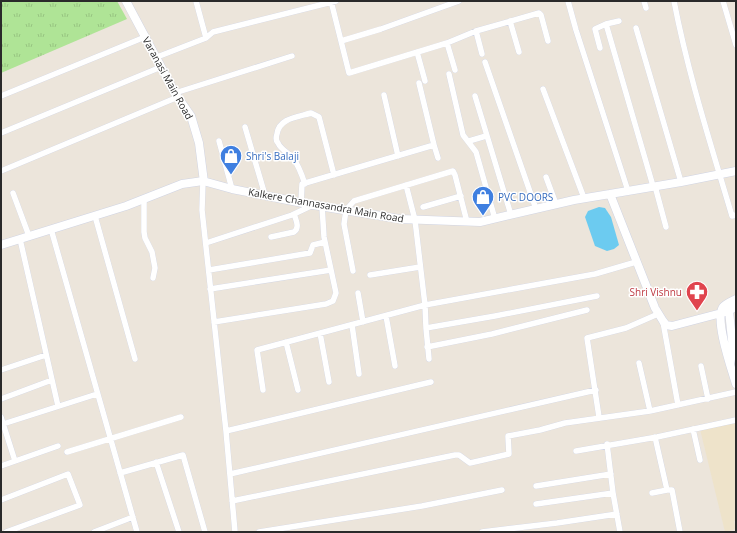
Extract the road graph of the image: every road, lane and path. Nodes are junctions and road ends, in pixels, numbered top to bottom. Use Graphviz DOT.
graph roads {
  1 [pos="126,1"];
  2 [pos="196,1"];
  3 [pos="333,1"];
  4 [pos="459,1"];
  5 [pos="568,1"];
  6 [pos="644,1"];
  7 [pos="674,1"];
  8 [pos="723,1"];
  9 [pos="646,8"];
  10 [pos="619,21"];
  11 [pos="510,22"];
  12 [pos="606,24"];
  13 [pos="636,28"];
  14 [pos="476,31"];
  15 [pos="145,37"];
  16 [pos="206,38"];
  17 [pos="341,41"];
  18 [pos="548,41"];
  19 [pos="447,43"];
  20 [pos="736,45"];
  21 [pos="600,48"];
  22 [pos="417,52"];
  23 [pos="518,52"];
  24 [pos="482,54"];
  25 [pos="292,56"];
  26 [pos="156,57"];
  27 [pos="485,62"];
  28 [pos="161,67"];
  29 [pos="455,70"];
  30 [pos="449,74"];
  31 [pos="543,89"];
  32 [pos="176,95"];
  33 [pos="384,95"];
  34 [pos="1,96"];
  35 [pos="474,96"];
  36 [pos="245,126"];
  37 [pos="1,133"];
  38 [pos="486,136"];
  39 [pos="219,141"];
  40 [pos="469,141"];
  41 [pos="434,145"];
  42 [pos="398,156"];
  43 [pos="438,158"];
  44 [pos="1,170"];
  45 [pos="736,171"];
  46 [pos="334,175"];
  47 [pos="720,175"];
  48 [pos="546,177"];
  49 [pos="204,182"];
  50 [pos="681,182"];
  51 [pos="305,184"];
  52 [pos="406,185"];
  53 [pos="654,186"];
  54 [pos="232,189"];
  55 [pos="628,190"];
  56 [pos="13,193"];
  57 [pos="610,194"];
  58 [pos="265,195"];
  59 [pos="461,196"];
  60 [pos="584,198"];
  61 [pos="144,199"];
  62 [pos="301,202"];
  63 [pos="556,204"];
  64 [pos="318,206"];
  65 [pos="424,207"];
  66 [pos="536,209"];
  67 [pos="346,210"];
  68 [pos="294,214"];
  69 [pos="511,215"];
  70 [pos="736,215"];
  71 [pos="95,216"];
  72 [pos="494,219"];
  73 [pos="415,220"];
  74 [pos="467,222"];
  75 [pos="666,227"];
  76 [pos="51,229"];
  77 [pos="29,236"];
  78 [pos="271,238"];
  79 [pos="20,239"];
  80 [pos="325,242"];
  81 [pos="206,243"];
  82 [pos="1,245"];
  83 [pos="636,262"];
  84 [pos="420,267"];
  85 [pos="209,270"];
  86 [pos="331,270"];
  87 [pos="353,271"];
  88 [pos="370,275"];
  89 [pos="153,278"];
  90 [pos="210,289"];
  91 [pos="358,293"];
  92 [pos="596,296"];
  93 [pos="736,299"];
  94 [pos="425,305"];
  95 [pos="736,306"];
  96 [pos="587,310"];
  97 [pos="725,312"];
  98 [pos="658,314"];
  99 [pos="386,316"];
  100 [pos="214,322"];
  101 [pos="363,322"];
  102 [pos="663,322"];
  103 [pos="352,325"];
  104 [pos="426,328"];
  105 [pos="320,333"];
  106 [pos="286,342"];
  107 [pos="428,347"];
  108 [pos="46,355"];
  109 [pos="135,359"];
  110 [pos="429,359"];
  111 [pos="639,363"];
  112 [pos="395,366"];
  113 [pos="701,366"];
  114 [pos="1,370"];
  115 [pos="360,374"];
  116 [pos="52,380"];
  117 [pos="736,381"];
  118 [pos="329,382"];
  119 [pos="431,382"];
  120 [pos="263,390"];
  121 [pos="298,390"];
  122 [pos="596,390"];
  123 [pos="736,392"];
  124 [pos="97,394"];
  125 [pos="1,399"];
  126 [pos="708,399"];
  127 [pos="678,405"];
  128 [pos="58,406"];
  129 [pos="650,411"];
  130 [pos="1,417"];
  131 [pos="181,417"];
  132 [pos="599,418"];
  133 [pos="736,420"];
  134 [pos="3,424"];
  135 [pos="692,429"];
  136 [pos="226,431"];
  137 [pos="655,437"];
  138 [pos="110,438"];
  139 [pos="607,444"];
  140 [pos="58,446"];
  141 [pos="576,450"];
  142 [pos="67,452"];
  143 [pos="700,460"];
  144 [pos="15,461"];
  145 [pos="156,462"];
  146 [pos="1,466"];
  147 [pos="120,473"];
  148 [pos="230,474"];
  149 [pos="611,474"];
  150 [pos="536,486"];
  151 [pos="502,490"];
  152 [pos="667,490"];
  153 [pos="613,493"];
  154 [pos="652,493"];
  155 [pos="1,500"];
  156 [pos="232,501"];
  157 [pos="536,504"];
  158 [pos="617,514"];
  159 [pos="133,517"];
  160 [pos="6,532"];
  161 [pos="94,532"];
  162 [pos="137,532"];
  163 [pos="179,532"];
  164 [pos="205,532"];
  165 [pos="236,532"];
  166 [pos="259,532"];
  167 [pos="482,532"];
  168 [pos="620,532"];
  169 [pos="680,532"];
  1 -- 15 [label="main road, Varanasi Main Road"];
  2 -- 16 [label="street"];
  3 -- 16 [label="street"];
  3 -- 17 [label="street"];
  4 -- 17 [label="street"];
  5 -- 55 [label="street"];
  6 -- 9 [label="street"];
  7 -- 47 [label="street"];
  8 -- 20 [label="street"];
  10 -- 12 [label="street"];
  11 -- 14 [label="street"];
  11 -- 18 [label="street"];
  11 -- 23 [label="street"];
  12 -- 21 [label="street"];
  12 -- 53 [label="street"];
  13 -- 50 [label="street"];
  14 -- 19 [label="street"];
  14 -- 24 [label="street"];
  15 -- 26 [label="main road, Varanasi Main Road"];
  15 -- 34 [label="street"];
  16 -- 26 [label="street"];
  17 -- 22 [label="street"];
  19 -- 22 [label="street"];
  19 -- 29 [label="street"];
  22 -- 41 [label="street"];
  25 -- 32 [label="street"];
  26 -- 28 [label="main road, Varanasi Main Road"];
  27 -- 66 [label="street"];
  28 -- 32 [label="main road, Varanasi Main Road"];
  28 -- 37 [label="street"];
  30 -- 40 [label="street"];
  31 -- 60 [label="street"];
  32 -- 44 [label="street"];
  32 -- 49 [label="main road, Varanasi Main Road"];
  33 -- 42 [label="street"];
  35 -- 38 [label="street"];
  36 -- 58 [label="street"];
  38 -- 40 [label="street"];
  38 -- 69 [label="street"];
  39 -- 54 [label="street"];
  40 -- 72 [label="street"];
  41 -- 42 [label="street"];
  41 -- 43 [label="street"];
  42 -- 46 [label="street"];
  45 -- 47 [label="main road, Kalkere Channasandra Main Road"];
  46 -- 51 [label="street"];
  46 -- 51 [label="street"];
  47 -- 50 [label="main road, Kalkere Channasandra Main Road"];
  47 -- 70 [label="street"];
  48 -- 63 [label="street"];
  49 -- 54 [label="main road, Kalkere Channasandra Main Road"];
  49 -- 61 [label="main road, Kalkere Channasandra Main Road"];
  49 -- 81 [label="street"];
  50 -- 53 [label="main road, Kalkere Channasandra Main Road"];
  51 -- 62 [label="street"];
  52 -- 59 [label="street"];
  52 -- 67 [label="street"];
  52 -- 73 [label="street"];
  53 -- 55 [label="main road, Kalkere Channasandra Main Road"];
  53 -- 75 [label="street"];
  54 -- 58 [label="main road, Kalkere Channasandra Main Road"];
  55 -- 57 [label="main road, Kalkere Channasandra Main Road"];
  56 -- 77 [label="street"];
  57 -- 60 [label="main road, Kalkere Channasandra Main Road"];
  57 -- 83 [label="main road"];
  58 -- 62 [label="main road, Kalkere Channasandra Main Road"];
  59 -- 65 [label="street"];
  59 -- 74 [label="street"];
  60 -- 63 [label="main road, Kalkere Channasandra Main Road"];
  61 -- 71 [label="main road, Kalkere Channasandra Main Road"];
  61 -- 89 [label="street"];
  62 -- 64 [label="main road, Kalkere Channasandra Main Road"];
  63 -- 66 [label="main road, Kalkere Channasandra Main Road"];
  64 -- 67 [label="main road, Kalkere Channasandra Main Road"];
  64 -- 68 [label="street"];
  64 -- 80 [label="street"];
  66 -- 69 [label="main road, Kalkere Channasandra Main Road"];
  67 -- 73 [label="main road, Kalkere Channasandra Main Road"];
  67 -- 87 [label="street"];
  68 -- 78 [label="street"];
  68 -- 81 [label="street"];
  69 -- 72 [label="main road, Kalkere Channasandra Main Road"];
  71 -- 76 [label="main road, Kalkere Channasandra Main Road"];
  71 -- 109 [label="street"];
  72 -- 74 [label="main road, Kalkere Channasandra Main Road"];
  73 -- 74 [label="main road, Kalkere Channasandra Main Road"];
  73 -- 84 [label="street"];
  76 -- 77 [label="main road, Kalkere Channasandra Main Road"];
  76 -- 124 [label="street"];
  77 -- 79 [label="main road, Kalkere Channasandra Main Road"];
  79 -- 82 [label="main road, Kalkere Channasandra Main Road"];
  79 -- 108 [label="street"];
  80 -- 85 [label="street"];
  80 -- 86 [label="street"];
  81 -- 85 [label="street"];
  83 -- 94 [label="street"];
  83 -- 98 [label="main road"];
  84 -- 88 [label="street"];
  84 -- 94 [label="street"];
  85 -- 90 [label="street"];
  86 -- 90 [label="street"];
  86 -- 100 [label="street"];
  90 -- 100 [label="street"];
  91 -- 101 [label="street"];
  92 -- 104 [label="street"];
  93 -- 97 [label="main road"];
  94 -- 99 [label="street"];
  94 -- 104 [label="street"];
  95 -- 97 [label="main road"];
  96 -- 107 [label="street"];
  97 -- 102 [label="main road"];
  97 -- 117 [label="main road"];
  98 -- 102 [label="main road"];
  98 -- 122 [label="street"];
  99 -- 101 [label="street"];
  99 -- 112 [label="street"];
  100 -- 136 [label="street"];
  101 -- 103 [label="street"];
  102 -- 127 [label="street"];
  103 -- 105 [label="street"];
  103 -- 115 [label="street"];
  104 -- 107 [label="street"];
  105 -- 106 [label="street"];
  105 -- 118 [label="street"];
  106 -- 120 [label="street"];
  106 -- 121 [label="street"];
  107 -- 110 [label="street"];
  108 -- 114 [label="street"];
  108 -- 116 [label="street"];
  111 -- 129 [label="street"];
  113 -- 126 [label="street"];
  116 -- 125 [label="street"];
  116 -- 128 [label="street"];
  119 -- 136 [label="street"];
  122 -- 132 [label="street"];
  122 -- 148 [label="street"];
  123 -- 126 [label="street"];
  124 -- 128 [label="street"];
  124 -- 138 [label="street"];
  126 -- 127 [label="street"];
  127 -- 129 [label="street"];
  128 -- 134 [label="street"];
  129 -- 132 [label="street"];
  130 -- 134 [label="street"];
  131 -- 138 [label="street"];
  132 -- 156 [label="street"];
  133 -- 135 [label="street"];
  134 -- 144 [label="street"];
  135 -- 137 [label="street"];
  135 -- 143 [label="street"];
  136 -- 148 [label="street"];
  137 -- 139 [label="street"];
  137 -- 152 [label="street"];
  138 -- 142 [label="street"];
  138 -- 147 [label="street"];
  139 -- 141 [label="street"];
  139 -- 149 [label="street"];
  140 -- 144 [label="street"];
  144 -- 146 [label="street"];
  145 -- 147 [label="street"];
  145 -- 163 [label="street"];
  145 -- 164 [label="street"];
  147 -- 159 [label="street"];
  148 -- 156 [label="street"];
  149 -- 150 [label="street"];
  149 -- 153 [label="street"];
  151 -- 166 [label="street"];
  152 -- 154 [label="street"];
  152 -- 169 [label="street"];
  153 -- 157 [label="street"];
  153 -- 158 [label="street"];
  155 -- 160 [label="street"];
  156 -- 165 [label="street"];
  158 -- 167 [label="street"];
  158 -- 168 [label="street"];
  159 -- 161 [label="street"];
  159 -- 162 [label="street"];
}
